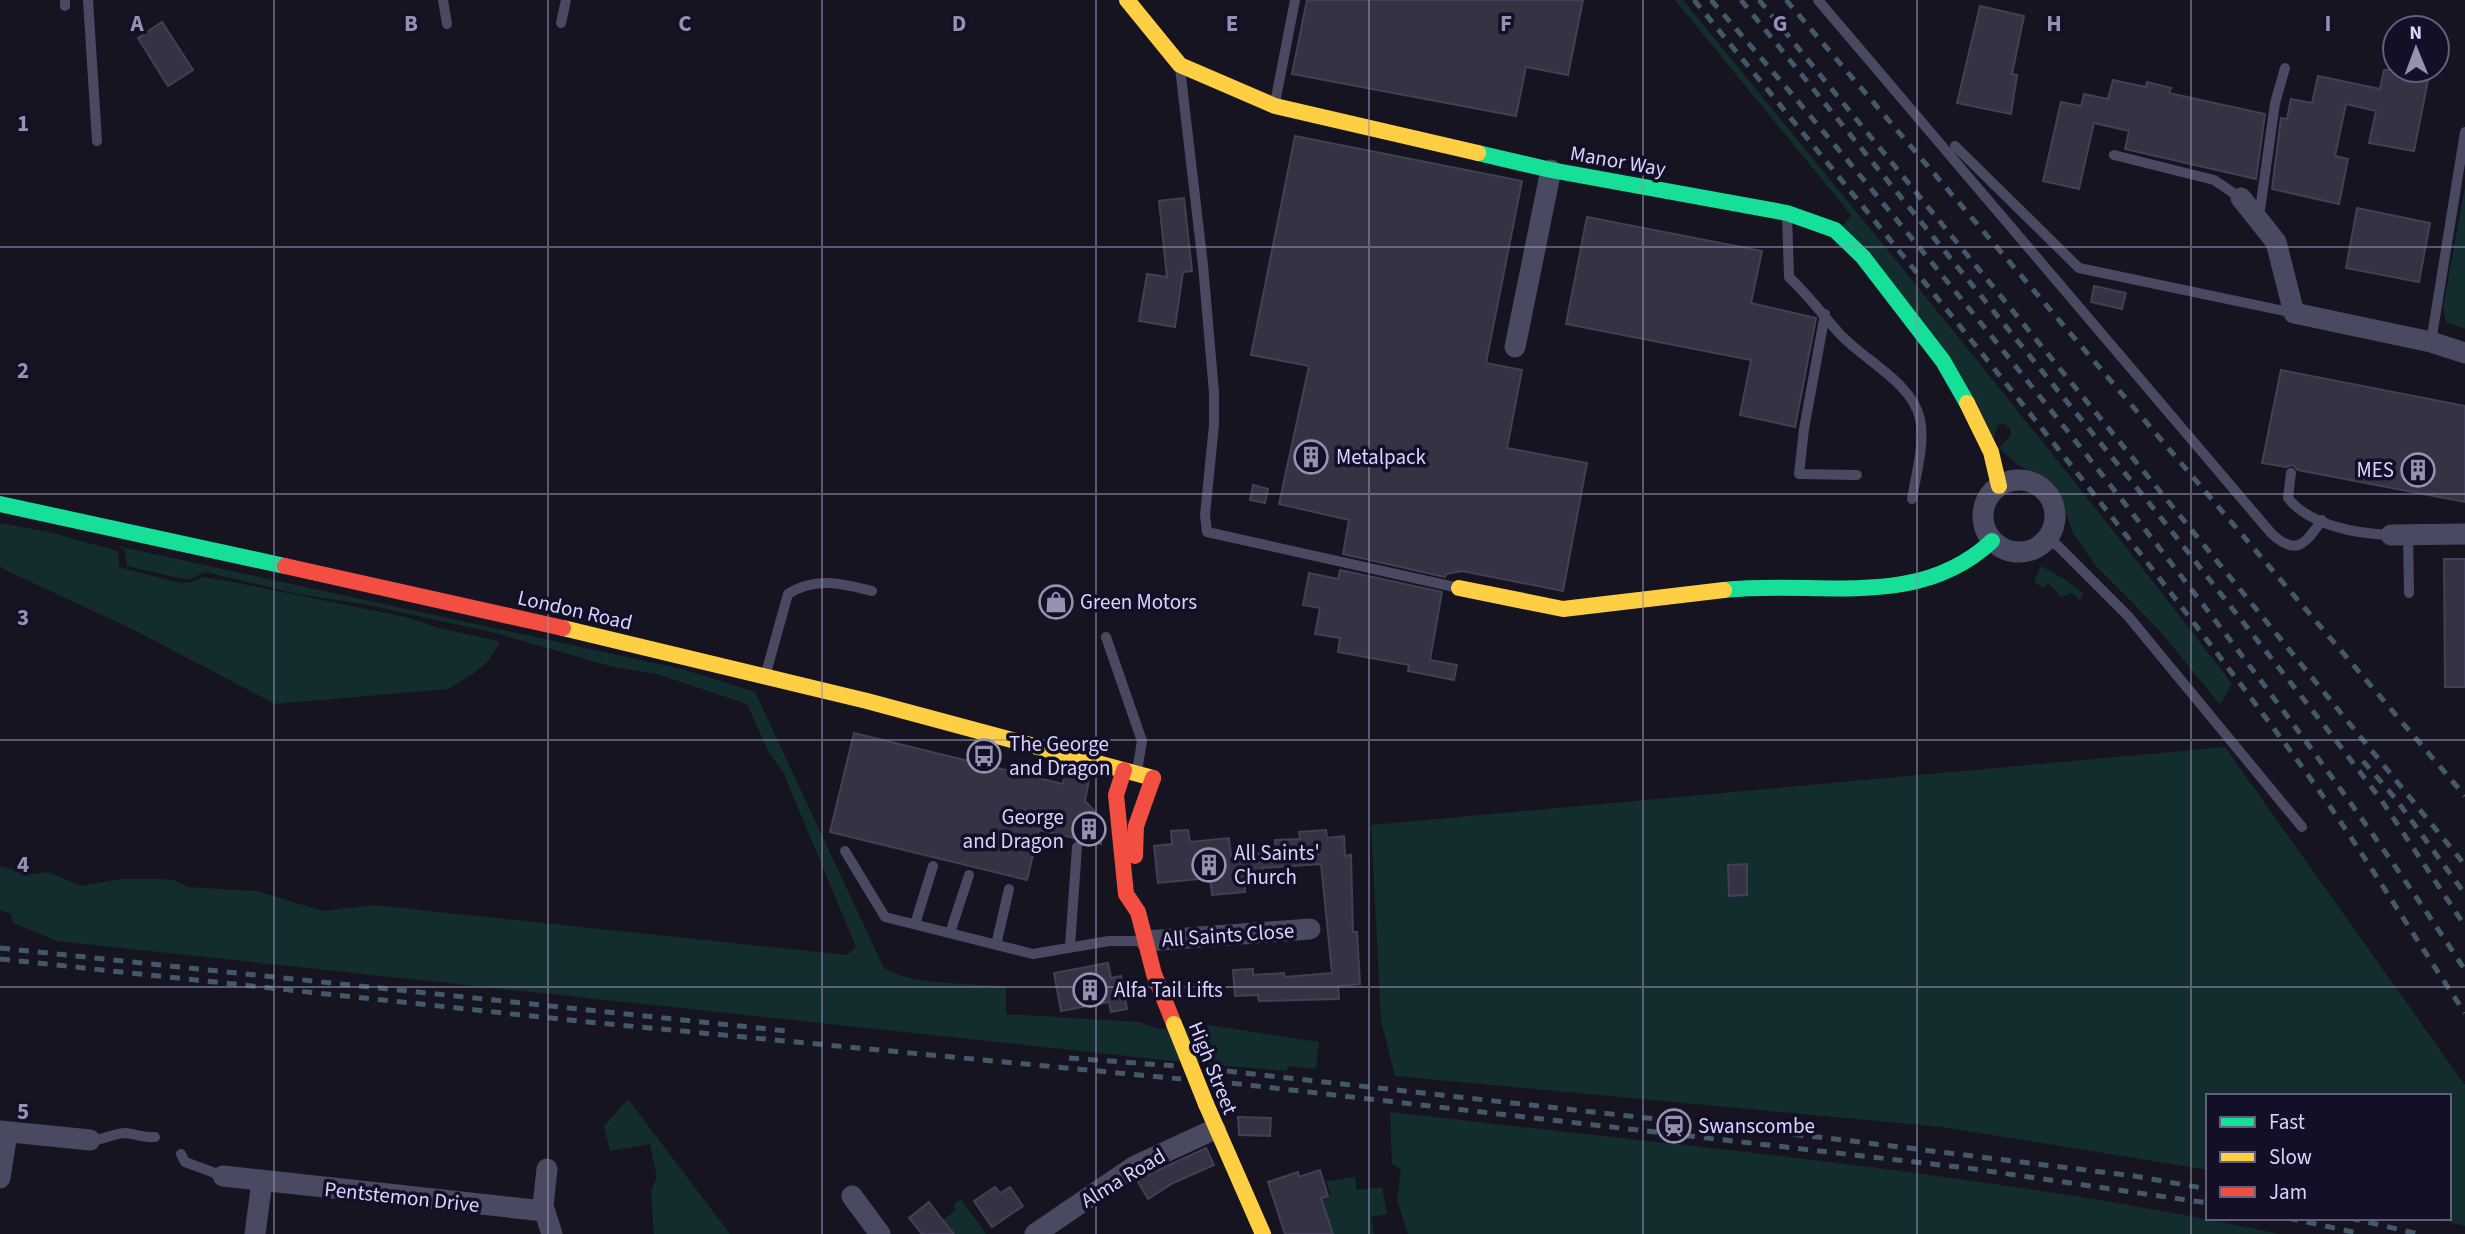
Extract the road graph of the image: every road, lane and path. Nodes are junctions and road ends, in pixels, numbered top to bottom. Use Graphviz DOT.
graph roads {
  1 [pos="88,0"];
  2 [pos="443,0"];
  3 [pos="565,0"];
  4 [pos="1295,0"];
  5 [pos="1818,0"];
  6 [pos="1133,2"];
  7 [pos="561,23"];
  8 [pos="447,24"];
  9 [pos="1180,65"];
  10 [pos="2285,68"];
  11 [pos="1275,106"];
  12 [pos="2465,132"];
  13 [pos="97,141"];
  14 [pos="1955,146"];
  15 [pos="2114,155"];
  16 [pos="1551,170"];
  17 [pos="2241,198"];
  18 [pos="1787,213"];
  19 [pos="2259,220"];
  20 [pos="2294,313"];
  21 [pos="1825,314"];
  22 [pos="2431,342"];
  23 [pos="1515,347"];
  24 [pos="2465,353"];
  25 [pos="2291,473"];
  26 [pos="1857,475"];
  27 [pos="1999,486"];
  28 [pos="1912,499"];
  29 [pos="0,504"];
  30 [pos="2322,520"];
  31 [pos="2465,534"];
  32 [pos="2400,535"];
  33 [pos="1992,541"];
  34 [pos="2046,541"];
  35 [pos="1459,588"];
  36 [pos="872,592"];
  37 [pos="2409,593"];
  38 [pos="1105,637"];
  39 [pos="765,676"];
  40 [pos="1104,765"];
  41 [pos="1130,771"];
  42 [pos="1153,778"];
  43 [pos="2302,827"];
  44 [pos="1077,847"];
  45 [pos="845,851"];
  46 [pos="1120,858"];
  47 [pos="933,866"];
  48 [pos="969,875"];
  49 [pos="1009,889"];
  50 [pos="1138,912"];
  51 [pos="915,924"];
  52 [pos="1310,929"];
  53 [pos="950,933"];
  54 [pos="1146,941"];
  55 [pos="996,945"];
  56 [pos="1070,946"];
  57 [pos="1215,1129"];
  58 [pos="3,1132"];
  59 [pos="155,1137"];
  60 [pos="90,1140"];
  61 [pos="181,1154"];
  62 [pos="547,1169"];
  63 [pos="223,1176"];
  64 [pos="0,1178"];
  65 [pos="261,1181"];
  66 [pos="852,1196"];
  67 [pos="544,1211"];
  68 [pos="255,1234"];
  69 [pos="552,1234"];
  70 [pos="880,1234"];
  71 [pos="1035,1234"];
  72 [pos="1263,1234"];
  1 -- 13 [label="lane"];
  2 -- 8 [label="lane"];
  3 -- 7 [label="lane"];
  4 -- 11 [label="lane"];
  5 -- 30 [label="lane"];
  6 -- 9 [label="main road, Manor Way"];
  9 -- 11 [label="main road, Manor Way"];
  9 -- 35 [label="lane"];
  10 -- 19 [label="lane"];
  11 -- 16 [label="main road, Manor Way"];
  12 -- 22 [label="lane"];
  14 -- 20 [label="lane"];
  15 -- 17 [label="lane"];
  16 -- 18 [label="main road, Manor Way"];
  16 -- 23 [label="street"];
  17 -- 19 [label="street"];
  18 -- 21 [label="lane"];
  18 -- 27 [label="main road, Manor Way"];
  19 -- 20 [label="street"];
  20 -- 22 [label="street"];
  21 -- 26 [label="lane"];
  21 -- 28 [label="lane"];
  22 -- 24 [label="street"];
  25 -- 30 [label="lane"];
  27 -- 33 [label="street"];
  27 -- 34 [label="street"];
  29 -- 39 [label="main road, London Road"];
  30 -- 32 [label="lane"];
  31 -- 32 [label="street"];
  32 -- 37 [label="lane"];
  33 -- 34 [label="street"];
  33 -- 35 [label="main road"];
  34 -- 43 [label="lane"];
  36 -- 39 [label="lane"];
  38 -- 41 [label="lane"];
  39 -- 40 [label="main road, London Road"];
  40 -- 41 [label="main road, London Road"];
  40 -- 46 [label="main road, High Street"];
  41 -- 42 [label="main road, London Road"];
  41 -- 46 [label="main road, High Street"];
  42 -- 50 [label="main road, High Street"];
  44 -- 56 [label="lane"];
  45 -- 51 [label="lane"];
  46 -- 50 [label="main road, High Street"];
  47 -- 51 [label="lane"];
  48 -- 53 [label="lane"];
  49 -- 55 [label="lane"];
  50 -- 54 [label="main road, High Street"];
  51 -- 53 [label="lane"];
  52 -- 54 [label="street, All Saints Close"];
  53 -- 55 [label="lane"];
  54 -- 56 [label="lane"];
  54 -- 57 [label="main road, High Street, bridge"];
  55 -- 56 [label="lane"];
  57 -- 71 [label="street, Alma Road"];
  57 -- 72 [label="main road, High Street"];
  58 -- 60 [label="street"];
  58 -- 64 [label="street"];
  59 -- 60 [label="lane"];
  61 -- 63 [label="lane"];
  62 -- 67 [label="street"];
  63 -- 65 [label="street, Pentstemon Drive"];
  65 -- 67 [label="street, Pentstemon Drive"];
  65 -- 68 [label="street"];
  66 -- 70 [label="street"];
  67 -- 69 [label="street"];
}
